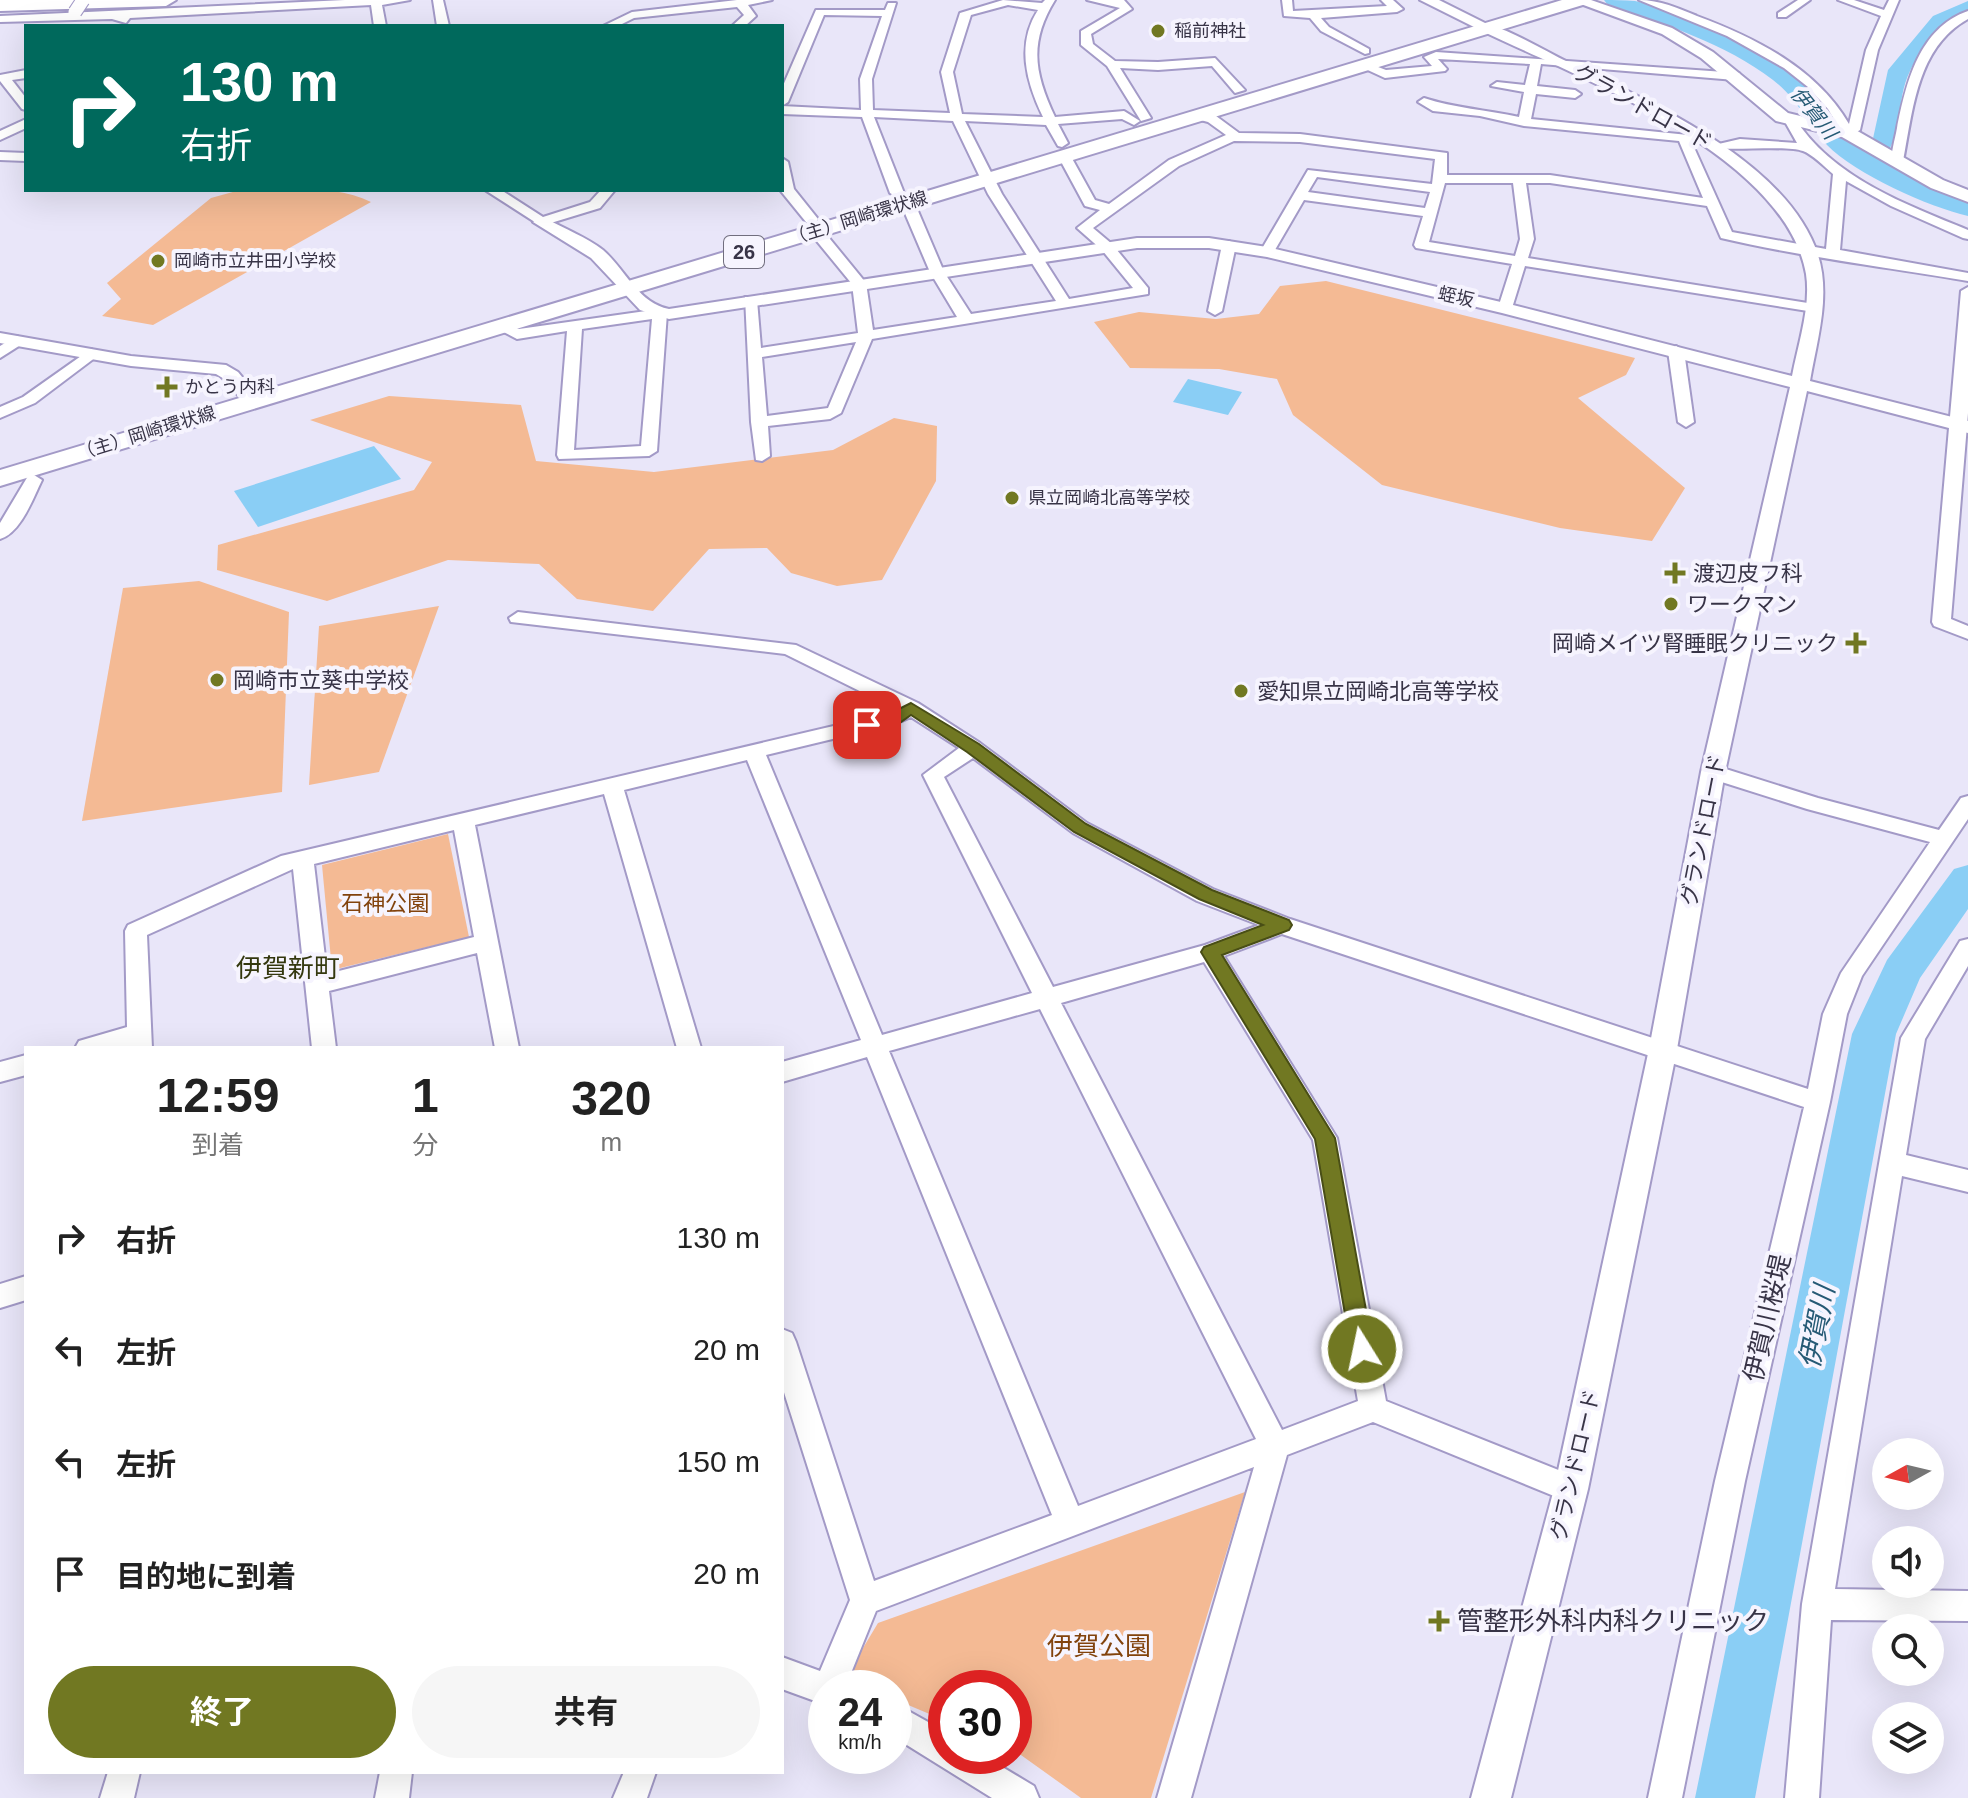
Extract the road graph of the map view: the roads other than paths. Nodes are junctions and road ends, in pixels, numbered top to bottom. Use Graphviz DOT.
graph roads {
  1 [pos="83,0"];
  2 [pos="166,0"];
  3 [pos="405,0"];
  4 [pos="438,0"];
  5 [pos="624,0"];
  6 [pos="767,0"];
  7 [pos="1092,0"];
  8 [pos="1287,0"];
  9 [pos="1386,0"];
  10 [pos="1427,0"];
  11 [pos="1539,0"];
  12 [pos="1579,0"];
  13 [pos="1644,0"];
  14 [pos="1805,0"];
  15 [pos="1843,0"];
  16 [pos="1894,0"];
  17 [pos="1008,1"];
  18 [pos="1125,1"];
  19 [pos="348,2"];
  20 [pos="376,3"];
  21 [pos="741,4"];
  22 [pos="1047,4"];
  23 [pos="0,5"];
  24 [pos="671,11"];
  25 [pos="1886,14"];
  26 [pos="1968,14"];
  27 [pos="73,15"];
  28 [pos="632,15"];
  29 [pos="1313,15"];
  30 [pos="1782,15"];
  31 [pos="113,16"];
  32 [pos="0,19"];
  33 [pos="146,24"];
  34 [pos="380,24"];
  35 [pos="443,24"];
  36 [pos="613,24"];
  37 [pos="678,24"];
  38 [pos="740,24"];
  39 [pos="1480,24"];
  40 [pos="1946,25"];
  41 [pos="1968,29"];
  42 [pos="1365,58"];
  43 [pos="1536,61"];
  44 [pos="1561,63"];
  45 [pos="1112,64"];
  46 [pos="798,67"];
  47 [pos="784,68"];
  48 [pos="24,74"];
  49 [pos="1735,76"];
  50 [pos="1497,86"];
  51 [pos="1531,89"];
  52 [pos="1239,90"];
  53 [pos="1575,94"];
  54 [pos="784,98"];
  55 [pos="24,103"];
  56 [pos="1429,109"];
  57 [pos="784,110"];
  58 [pos="867,115"];
  59 [pos="1197,115"];
  60 [pos="956,118"];
  61 [pos="1139,120"];
  62 [pos="1790,120"];
  63 [pos="1050,121"];
  64 [pos="1524,122"];
  65 [pos="24,124"];
  66 [pos="1854,135"];
  67 [pos="0,136"];
  68 [pos="1232,137"];
  69 [pos="1683,137"];
  70 [pos="1712,143"];
  71 [pos="1808,147"];
  72 [pos="1063,150"];
  73 [pos="0,156"];
  74 [pos="24,157"];
  75 [pos="1897,162"];
  76 [pos="1840,170"];
  77 [pos="985,173"];
  78 [pos="1519,179"];
  79 [pos="1439,184"];
  80 [pos="784,190"];
  81 [pos="495,192"];
  82 [pos="606,192"];
  83 [pos="1299,195"];
  84 [pos="1968,197"];
  85 [pos="902,198"];
  86 [pos="1711,203"];
  87 [pos="1109,208"];
  88 [pos="1430,213"];
  89 [pos="541,222"];
  90 [pos="814,225"];
  91 [pos="1968,235"];
  92 [pos="1229,245"];
  93 [pos="1107,247"];
  94 [pos="1267,252"];
  95 [pos="1809,252"];
  96 [pos="1833,253"];
  97 [pos="1034,258"];
  98 [pos="1519,262"];
  99 [pos="937,272"];
  100 [pos="1968,277"];
  101 [pos="622,280"];
  102 [pos="859,283"];
  103 [pos="1968,291"];
  104 [pos="750,300"];
  105 [pos="1065,303"];
  106 [pos="1505,308"];
  107 [pos="1814,308"];
  108 [pos="1215,311"];
  109 [pos="660,313"];
  110 [pos="966,319"];
  111 [pos="499,326"];
  112 [pos="575,326"];
  113 [pos="866,335"];
  114 [pos="8,340"];
  115 [pos="1676,351"];
  116 [pos="0,353"];
  117 [pos="91,354"];
  118 [pos="754,354"];
  119 [pos="1966,370"];
  120 [pos="1800,383"];
  121 [pos="247,393"];
  122 [pos="0,413"];
  123 [pos="759,422"];
  124 [pos="1686,422"];
  125 [pos="1963,426"];
  126 [pos="762,456"];
  127 [pos="0,460"];
  128 [pos="0,478"];
  129 [pos="34,480"];
  130 [pos="0,534"];
  131 [pos="518,618"];
  132 [pos="1968,633"];
  133 [pos="911,708"];
  134 [pos="973,748"];
  135 [pos="754,751"];
  136 [pos="1713,772"];
  137 [pos="612,785"];
  138 [pos="1968,803"];
  139 [pos="463,820"];
  140 [pos="1946,839"];
  141 [pos="303,859"];
  142 [pos="1282,925"];
  143 [pos="487,942"];
  144 [pos="1968,947"];
  145 [pos="1210,952"];
  146 [pos="317,985"];
  147 [pos="1046,996"];
  148 [pos="140,1041"];
  149 [pos="102,1046"];
  150 [pos="324,1046"];
  151 [pos="507,1046"];
  152 [pos="688,1046"];
  153 [pos="875,1046"];
  154 [pos="1663,1049"];
  155 [pos="24,1066"];
  156 [pos="784,1071"];
  157 [pos="0,1072"];
  158 [pos="1818,1102"];
  159 [pos="1890,1162"];
  160 [pos="1968,1181"];
  161 [pos="24,1289"];
  162 [pos="0,1296"];
  163 [pos="784,1348"];
  164 [pos="1373,1409"];
  165 [pos="1275,1446"];
  166 [pos="1571,1489"];
  167 [pos="1070,1523"];
  168 [pos="865,1600"];
  169 [pos="1817,1604"];
  170 [pos="1968,1606"];
  171 [pos="836,1670"];
  172 [pos="784,1674"];
  173 [pos="808,1681"];
  174 [pos="123,1774"];
  175 [pos="396,1774"];
  176 [pos="639,1774"];
  177 [pos="983,1774"];
  178 [pos="117,1798"];
  179 [pos="392,1798"];
  180 [pos="630,1798"];
  181 [pos="1022,1798"];
  182 [pos="1174,1798"];
  183 [pos="1491,1798"];
  184 [pos="1665,1798"];
  185 [pos="1802,1798"];
  1 -- 27 [label="street, bridge"];
  2 -- 23 [label="highway"];
  3 -- 20 [label="street"];
  4 -- 35 [label="street"];
  5 -- 28 [label="street"];
  6 -- 21 [label="street"];
  7 -- 18 [label="street"];
  8 -- 29 [label="street"];
  9 -- 29 [label="street"];
  10 -- 39 [label="main road"];
  11 -- 39 [label="main road, （主）岡崎環状線 / 26"];
  12 -- 39 [label="main road, （主）岡崎環状線 / 26"];
  12 -- 49 [label="main road"];
  13 -- 66 [label="street"];
  14 -- 30 [label="street"];
  15 -- 25 [label="street"];
  16 -- 25 [label="street"];
  17 -- 22 [label="street"];
  17 -- 60 [label="street"];
  18 -- 45 [label="street"];
  19 -- 20 [label="street"];
  19 -- 31 [label="street"];
  20 -- 34 [label="street"];
  21 -- 24 [label="street"];
  21 -- 38 [label="street"];
  22 -- 63 [label="street"];
  24 -- 28 [label="street"];
  24 -- 37 [label="street"];
  25 -- 66 [label="street"];
  26 -- 40 [label="street"];
  27 -- 31 [label="street"];
  27 -- 32 [label="street"];
  28 -- 36 [label="street"];
  29 -- 42 [label="street"];
  31 -- 33 [label="street"];
  39 -- 42 [label="main road, （主）岡崎環状線 / 26"];
  39 -- 44 [label="street, グランドロード"];
  40 -- 41 [label="street"];
  40 -- 75 [label="street"];
  42 -- 43 [label="street"];
  42 -- 52 [label="main road, （主）岡崎環状線 / 26"];
  42 -- 59 [label="main road, （主）岡崎環状線 / 26"];
  43 -- 44 [label="street"];
  43 -- 51 [label="street"];
  44 -- 49 [label="street"];
  44 -- 70 [label="street, グランドロード"];
  45 -- 52 [label="street"];
  45 -- 61 [label="street"];
  46 -- 47 [label="street"];
  46 -- 54 [label="street"];
  46 -- 58 [label="street"];
  48 -- 55 [label="street"];
  49 -- 62 [label="main road"];
  50 -- 51 [label="street"];
  51 -- 53 [label="street"];
  51 -- 64 [label="street"];
  52 -- 61 [label="main road, （主）岡崎環状線 / 26"];
  56 -- 64 [label="street"];
  57 -- 58 [label="street"];
  58 -- 60 [label="street"];
  58 -- 85 [label="street"];
  59 -- 68 [label="street"];
  59 -- 72 [label="main road, （主）岡崎環状線 / 26"];
  60 -- 63 [label="street"];
  60 -- 77 [label="street"];
  61 -- 63 [label="street"];
  61 -- 72 [label="main road, （主）岡崎環状線 / 26"];
  62 -- 66 [label="main road"];
  62 -- 71 [label="street"];
  63 -- 72 [label="street"];
  64 -- 69 [label="street"];
  65 -- 67 [label="street"];
  66 -- 75 [label="main road"];
  68 -- 79 [label="street"];
  68 -- 87 [label="street"];
  69 -- 70 [label="street"];
  69 -- 86 [label="street"];
  70 -- 71 [label="street"];
  70 -- 95 [label="street, グランドロード"];
  71 -- 76 [label="street"];
  72 -- 77 [label="main road, （主）岡崎環状線 / 26"];
  72 -- 87 [label="street"];
  73 -- 74 [label="street"];
  75 -- 84 [label="main road"];
  76 -- 91 [label="street"];
  76 -- 96 [label="street"];
  77 -- 85 [label="main road, （主）岡崎環状線 / 26"];
  77 -- 97 [label="street"];
  78 -- 79 [label="street"];
  78 -- 86 [label="street"];
  78 -- 98 [label="street"];
  79 -- 83 [label="street"];
  79 -- 88 [label="street"];
  80 -- 90 [label="street"];
  81 -- 89 [label="street"];
  82 -- 89 [label="street"];
  83 -- 88 [label="street"];
  83 -- 94 [label="street"];
  85 -- 90 [label="main road, （主）岡崎環状線 / 26"];
  85 -- 99 [label="street"];
  86 -- 95 [label="street"];
  87 -- 93 [label="street"];
  88 -- 98 [label="street"];
  89 -- 101 [label="street"];
  90 -- 101 [label="main road, （主）岡崎環状線 / 26"];
  90 -- 102 [label="street"];
  92 -- 93 [label="street, 蛭坂"];
  92 -- 94 [label="street, 蛭坂"];
  92 -- 108 [label="street"];
  93 -- 97 [label="street, 蛭坂"];
  93 -- 105 [label="street"];
  94 -- 106 [label="street, 蛭坂"];
  95 -- 96 [label="street"];
  95 -- 107 [label="street, グランドロード"];
  96 -- 100 [label="street"];
  97 -- 99 [label="street, 蛭坂"];
  97 -- 105 [label="street"];
  98 -- 106 [label="street"];
  98 -- 107 [label="street"];
  99 -- 102 [label="street, 蛭坂"];
  99 -- 110 [label="street"];
  101 -- 109 [label="street"];
  101 -- 111 [label="main road, （主）岡崎環状線 / 26"];
  101 -- 121 [label="main road, （主）岡崎環状線 / 26"];
  102 -- 104 [label="street, 蛭坂"];
  102 -- 113 [label="street"];
  103 -- 119 [label="street"];
  104 -- 109 [label="street, 蛭坂"];
  104 -- 118 [label="street"];
  105 -- 110 [label="street"];
  106 -- 115 [label="street, 蛭坂"];
  107 -- 120 [label="street, グランドロード"];
  109 -- 112 [label="street"];
  109 -- 112 [label="street"];
  110 -- 113 [label="street"];
  111 -- 112 [label="street"];
  111 -- 121 [label="main road, （主）岡崎環状線 / 26"];
  113 -- 118 [label="street"];
  113 -- 123 [label="street"];
  114 -- 116 [label="street"];
  114 -- 117 [label="street"];
  115 -- 120 [label="street, 蛭坂"];
  115 -- 124 [label="street"];
  117 -- 121 [label="street"];
  117 -- 122 [label="street"];
  118 -- 123 [label="street"];
  119 -- 125 [label="street"];
  120 -- 125 [label="street, 蛭坂"];
  120 -- 136 [label="street, グランドロード"];
  121 -- 127 [label="main road, （主）岡崎環状線 / 26"];
  121 -- 128 [label="main road, （主）岡崎環状線 / 26"];
  123 -- 126 [label="street"];
  125 -- 132 [label="street"];
  129 -- 130 [label="street"];
  131 -- 133 [label="street"];
  133 -- 134 [label="street"];
  133 -- 135 [label="street"];
  134 -- 142 [label="street"];
  134 -- 147 [label="street"];
  135 -- 137 [label="street"];
  135 -- 153 [label="street"];
  136 -- 140 [label="street"];
  136 -- 154 [label="street, グランドロード"];
  137 -- 139 [label="street"];
  137 -- 152 [label="street"];
  138 -- 140 [label="street"];
  139 -- 141 [label="street"];
  139 -- 143 [label="street"];
  140 -- 158 [label="street, 伊賀川桜堤"];
  141 -- 146 [label="street"];
  141 -- 148 [label="street"];
  142 -- 145 [label="street"];
  142 -- 154 [label="street"];
  143 -- 146 [label="street"];
  143 -- 151 [label="street"];
  144 -- 159 [label="street"];
  145 -- 147 [label="street"];
  145 -- 164 [label="street"];
  146 -- 150 [label="street"];
  147 -- 153 [label="street"];
  147 -- 165 [label="street"];
  148 -- 149 [label="street"];
  153 -- 156 [label="street"];
  153 -- 167 [label="street"];
  154 -- 158 [label="street"];
  154 -- 166 [label="street, グランドロード"];
  155 -- 157 [label="street"];
  158 -- 184 [label="street, 伊賀川桜堤"];
  159 -- 160 [label="street"];
  159 -- 169 [label="street"];
  161 -- 162 [label="street"];
  163 -- 168 [label="street"];
  164 -- 165 [label="street"];
  164 -- 166 [label="street"];
  165 -- 167 [label="street"];
  165 -- 182 [label="street"];
  166 -- 183 [label="street, グランドロード"];
  167 -- 168 [label="street"];
  168 -- 171 [label="street"];
  169 -- 170 [label="street"];
  169 -- 185 [label="street"];
  172 -- 173 [label="street"];
  174 -- 178 [label="street"];
  175 -- 179 [label="street"];
  176 -- 180 [label="street"];
  177 -- 181 [label="street"];
}
